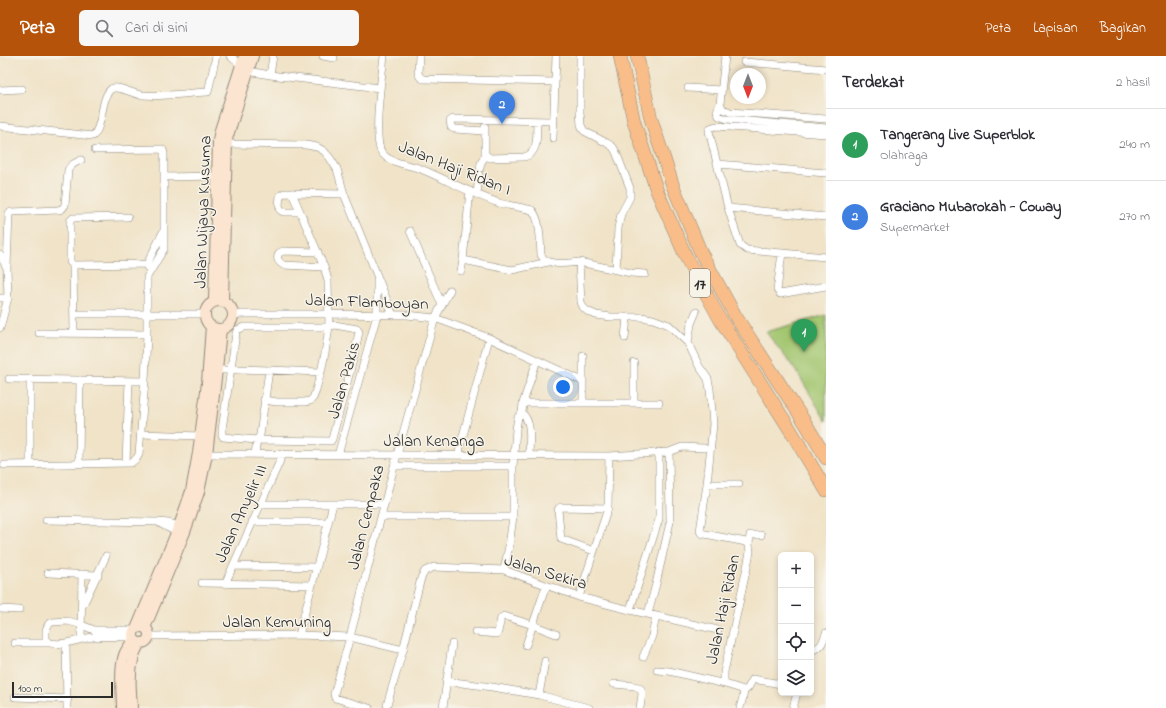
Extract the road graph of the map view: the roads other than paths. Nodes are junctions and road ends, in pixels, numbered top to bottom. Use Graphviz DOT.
graph roads {
  1 [pos="216,56"];
  2 [pos="230,56"];
  3 [pos="253,56"];
  4 [pos="273,56"];
  5 [pos="323,56"];
  6 [pos="384,56"];
  7 [pos="419,56"];
  8 [pos="556,56"];
  9 [pos="580,56"];
  10 [pos="620,56"];
  11 [pos="637,56"];
  12 [pos="725,56"];
  13 [pos="334,58"];
  14 [pos="744,62"];
  15 [pos="245,64"];
  16 [pos="826,69"];
  17 [pos="270,75"];
  18 [pos="555,82"];
  19 [pos="380,88"];
  20 [pos="688,88"];
  21 [pos="22,89"];
  22 [pos="0,90"];
  23 [pos="721,90"];
  24 [pos="720,104"];
  25 [pos="826,119"];
  26 [pos="485,120"];
  27 [pos="554,120"];
  28 [pos="537,121"];
  29 [pos="0,126"];
  30 [pos="826,128"];
  31 [pos="485,130"];
  32 [pos="826,134"];
  33 [pos="554,138"];
  34 [pos="226,144"];
  35 [pos="95,150"];
  36 [pos="487,156"];
  37 [pos="81,160"];
  38 [pos="718,164"];
  39 [pos="826,173"];
  40 [pos="217,176"];
  41 [pos="164,177"];
  42 [pos="470,191"];
  43 [pos="292,194"];
  44 [pos="344,194"];
  45 [pos="477,194"];
  46 [pos="728,208"];
  47 [pos="300,212"];
  48 [pos="128,217"];
  49 [pos="826,217"];
  50 [pos="164,230"];
  51 [pos="410,231"];
  52 [pos="318,252"];
  53 [pos="782,253"];
  54 [pos="0,254"];
  55 [pos="826,257"];
  56 [pos="464,260"];
  57 [pos="548,262"];
  58 [pos="579,262"];
  59 [pos="147,264"];
  60 [pos="73,265"];
  61 [pos="324,267"];
  62 [pos="7,268"];
  63 [pos="464,270"];
  64 [pos="616,270"];
  65 [pos="645,274"];
  66 [pos="377,275"];
  67 [pos="147,278"];
  68 [pos="826,286"];
  69 [pos="450,290"];
  70 [pos="0,298"];
  71 [pos="8,298"];
  72 [pos="219,301"];
  73 [pos="442,305"];
  74 [pos="2,312"];
  75 [pos="696,312"];
  76 [pos="74,314"];
  77 [pos="204,314"];
  78 [pos="328,314"];
  79 [pos="148,315"];
  80 [pos="233,315"];
  81 [pos="377,315"];
  82 [pos="393,315"];
  83 [pos="627,317"];
  84 [pos="435,318"];
  85 [pos="329,327"];
  86 [pos="0,328"];
  87 [pos="216,328"];
  88 [pos="39,333"];
  89 [pos="74,333"];
  90 [pos="147,334"];
  91 [pos="490,338"];
  92 [pos="625,338"];
  93 [pos="688,343"];
  94 [pos="583,356"];
  95 [pos="353,360"];
  96 [pos="537,360"];
  97 [pos="364,363"];
  98 [pos="634,363"];
  99 [pos="217,367"];
  100 [pos="230,368"];
  101 [pos="269,370"];
  102 [pos="321,372"];
  103 [pos="8,379"];
  104 [pos="30,379"];
  105 [pos="80,380"];
  106 [pos="129,381"];
  107 [pos="145,381"];
  108 [pos="582,382"];
  109 [pos="264,400"];
  110 [pos="523,403"];
  111 [pos="583,403"];
  112 [pos="634,403"];
  113 [pos="659,403"];
  114 [pos="522,413"];
  115 [pos="140,434"];
  116 [pos="201,436"];
  117 [pos="259,438"];
  118 [pos="704,448"];
  119 [pos="659,452"];
  120 [pos="669,452"];
  121 [pos="202,454"];
  122 [pos="258,454"];
  123 [pos="283,454"];
  124 [pos="338,455"];
  125 [pos="397,455"];
  126 [pos="459,455"];
  127 [pos="513,456"];
  128 [pos="529,456"];
  129 [pos="609,456"];
  130 [pos="826,458"];
  131 [pos="126,463"];
  132 [pos="30,464"];
  133 [pos="79,464"];
  134 [pos="4,465"];
  135 [pos="394,466"];
  136 [pos="512,466"];
  137 [pos="707,484"];
  138 [pos="739,484"];
  139 [pos="826,490"];
  140 [pos="260,504"];
  141 [pos="333,504"];
  142 [pos="384,504"];
  143 [pos="608,508"];
  144 [pos="381,517"];
  145 [pos="513,517"];
  146 [pos="46,520"];
  147 [pos="659,520"];
  148 [pos="252,522"];
  149 [pos="328,522"];
  150 [pos="670,522"];
  151 [pos="178,529"];
  152 [pos="761,535"];
  153 [pos="749,544"];
  154 [pos="594,551"];
  155 [pos="106,556"];
  156 [pos="233,566"];
  157 [pos="316,567"];
  158 [pos="504,570"];
  159 [pos="48,573"];
  160 [pos="82,574"];
  161 [pos="98,575"];
  162 [pos="202,583"];
  163 [pos="225,584"];
  164 [pos="312,585"];
  165 [pos="546,586"];
  166 [pos="579,597"];
  167 [pos="82,607"];
  168 [pos="0,609"];
  169 [pos="19,610"];
  170 [pos="630,610"];
  171 [pos="648,614"];
  172 [pos="656,616"];
  173 [pos="81,625"];
  174 [pos="533,625"];
  175 [pos="718,630"];
  176 [pos="475,632"];
  177 [pos="826,633"];
  178 [pos="556,634"];
  179 [pos="139,635"];
  180 [pos="299,635"];
  181 [pos="350,637"];
  182 [pos="81,639"];
  183 [pos="15,643"];
  184 [pos="50,644"];
  185 [pos="66,644"];
  186 [pos="452,644"];
  187 [pos="526,645"];
  188 [pos="403,650"];
  189 [pos="814,650"];
  190 [pos="644,657"];
  191 [pos="545,661"];
  192 [pos="657,670"];
  193 [pos="446,681"];
  194 [pos="778,683"];
  195 [pos="614,684"];
  196 [pos="725,684"];
  197 [pos="744,691"];
  198 [pos="538,695"];
  199 [pos="796,696"];
  200 [pos="15,697"];
  201 [pos="68,699"];
  202 [pos="387,705"];
  203 [pos="67,708"];
  204 [pos="122,708"];
  205 [pos="132,708"];
  206 [pos="369,708"];
  207 [pos="442,708"];
  208 [pos="590,708"];
  209 [pos="640,708"];
  210 [pos="740,708"];
  211 [pos="793,708"];
  1 -- 29 [label="street"];
  2 -- 15 [label="street"];
  3 -- 15 [label="street, Jalan Wijaya Kusuma"];
  4 -- 17 [label="street"];
  5 -- 13 [label="street"];
  6 -- 19 [label="street, Jalan Haji Ridan I"];
  7 -- 18 [label="street"];
  8 -- 18 [label="street"];
  9 -- 64 [label="street"];
  10 -- 139 [label="highway, 17"];
  11 -- 130 [label="highway, 17"];
  12 -- 23 [label="street"];
  14 -- 16 [label="street"];
  15 -- 17 [label="street"];
  15 -- 34 [label="street, Jalan Wijaya Kusuma"];
  15 -- 40 [label="street, Jalan Wijaya Kusuma"];
  17 -- 19 [label="street"];
  18 -- 27 [label="street"];
  19 -- 42 [label="street, Jalan Haji Ridan I"];
  20 -- 23 [label="street"];
  21 -- 22 [label="street"];
  23 -- 24 [label="street"];
  24 -- 25 [label="street"];
  24 -- 30 [label="street"];
  26 -- 28 [label="street"];
  26 -- 31 [label="street"];
  26 -- 31 [label="street"];
  27 -- 28 [label="street"];
  27 -- 33 [label="street"];
  28 -- 36 [label="street"];
  31 -- 36 [label="street"];
  32 -- 38 [label="street"];
  34 -- 44 [label="street"];
  34 -- 72 [label="street, Jalan Wijaya Kusuma"];
  35 -- 41 [label="street"];
  36 -- 45 [label="street"];
  37 -- 62 [label="street"];
  38 -- 39 [label="street"];
  38 -- 46 [label="street"];
  40 -- 41 [label="street"];
  40 -- 72 [label="street, Jalan Wijaya Kusuma"];
  41 -- 50 [label="street"];
  42 -- 45 [label="street, Jalan Haji Ridan I"];
  42 -- 56 [label="street"];
  43 -- 44 [label="street"];
  43 -- 47 [label="street"];
  43 -- 47 [label="street"];
  44 -- 66 [label="street"];
  45 -- 57 [label="street, Jalan Haji Ridan I"];
  46 -- 49 [label="street"];
  46 -- 53 [label="street"];
  47 -- 52 [label="street"];
  48 -- 60 [label="street"];
  50 -- 59 [label="street"];
  50 -- 67 [label="street"];
  51 -- 73 [label="street"];
  52 -- 61 [label="street"];
  52 -- 61 [label="street"];
  53 -- 55 [label="street"];
  53 -- 68 [label="street"];
  54 -- 62 [label="street"];
  56 -- 57 [label="street"];
  56 -- 63 [label="street"];
  57 -- 58 [label="street"];
  58 -- 64 [label="street"];
  58 -- 83 [label="street, Jalan Haji Ridan"];
  59 -- 60 [label="street"];
  59 -- 67 [label="street"];
  60 -- 76 [label="street"];
  61 -- 78 [label="street"];
  62 -- 71 [label="street"];
  64 -- 65 [label="street"];
  66 -- 81 [label="street, Jalan Pakis"];
  66 -- 82 [label="street"];
  67 -- 79 [label="street"];
  69 -- 73 [label="street, Jalan Cempaka"];
  70 -- 71 [label="street"];
  71 -- 74 [label="street"];
  72 -- 77 [label="street"];
  72 -- 80 [label="street"];
  73 -- 84 [label="street, Jalan Cempaka"];
  74 -- 86 [label="street"];
  75 -- 93 [label="street"];
  76 -- 79 [label="street"];
  76 -- 89 [label="street"];
  77 -- 79 [label="street"];
  77 -- 87 [label="street"];
  78 -- 80 [label="street, Jalan Flamboyan"];
  78 -- 81 [label="street, Jalan Flamboyan"];
  78 -- 85 [label="street"];
  79 -- 90 [label="street"];
  80 -- 87 [label="street"];
  81 -- 82 [label="street, Jalan Flamboyan"];
  81 -- 97 [label="street, Jalan Pakis"];
  82 -- 84 [label="street, Jalan Flamboyan"];
  83 -- 92 [label="street"];
  83 -- 93 [label="street, Jalan Haji Ridan"];
  84 -- 91 [label="street, Jalan Flamboyan"];
  84 -- 125 [label="street, Jalan Cempaka"];
  85 -- 95 [label="street"];
  85 -- 100 [label="street"];
  85 -- 102 [label="street"];
  87 -- 99 [label="street"];
  87 -- 116 [label="street"];
  88 -- 89 [label="street"];
  89 -- 90 [label="street"];
  90 -- 107 [label="street"];
  91 -- 96 [label="street, Jalan Flamboyan"];
  91 -- 126 [label="street"];
  93 -- 137 [label="street, Jalan Haji Ridan"];
  94 -- 108 [label="street"];
  95 -- 97 [label="street"];
  95 -- 117 [label="street"];
  96 -- 108 [label="street, Jalan Flamboyan"];
  96 -- 110 [label="street"];
  97 -- 124 [label="street, Jalan Pakis"];
  98 -- 112 [label="street"];
  99 -- 100 [label="street"];
  99 -- 121 [label="street"];
  100 -- 101 [label="street"];
  100 -- 117 [label="street"];
  101 -- 102 [label="street"];
  101 -- 109 [label="street"];
  102 -- 109 [label="street"];
  103 -- 104 [label="street"];
  104 -- 105 [label="street"];
  104 -- 132 [label="street"];
  105 -- 106 [label="street"];
  105 -- 133 [label="street"];
  106 -- 107 [label="street"];
  106 -- 131 [label="street"];
  107 -- 115 [label="street"];
  108 -- 111 [label="street"];
  109 -- 117 [label="street"];
  110 -- 111 [label="street"];
  110 -- 114 [label="street"];
  111 -- 112 [label="street"];
  112 -- 113 [label="street"];
  114 -- 127 [label="street"];
  114 -- 128 [label="street"];
  115 -- 116 [label="street"];
  115 -- 131 [label="street"];
  116 -- 121 [label="street"];
  117 -- 122 [label="street"];
  118 -- 120 [label="street, Jalan Kenanga"];
  119 -- 120 [label="street, Jalan Kenanga"];
  119 -- 129 [label="street, Jalan Kenanga"];
  119 -- 147 [label="street"];
  120 -- 150 [label="street"];
  121 -- 122 [label="street, Jalan Kenanga"];
  121 -- 151 [label="street"];
  121 -- 179 [label="street"];
  122 -- 123 [label="street, Jalan Kenanga"];
  123 -- 124 [label="street, Jalan Kenanga"];
  123 -- 140 [label="street, Jalan Anyelir III"];
  124 -- 125 [label="street, Jalan Kenanga"];
  125 -- 126 [label="street, Jalan Kenanga"];
  125 -- 135 [label="street, Jalan Cempaka"];
  126 -- 127 [label="street, Jalan Kenanga"];
  127 -- 128 [label="street, Jalan Kenanga"];
  127 -- 136 [label="street"];
  128 -- 129 [label="street, Jalan Kenanga"];
  129 -- 143 [label="street"];
  131 -- 133 [label="street"];
  132 -- 133 [label="street"];
  132 -- 134 [label="street"];
  135 -- 136 [label="street"];
  135 -- 142 [label="street, Jalan Cempaka"];
  136 -- 145 [label="street"];
  137 -- 138 [label="street"];
  137 -- 153 [label="street, Jalan Haji Ridan"];
  140 -- 141 [label="street"];
  140 -- 148 [label="street, Jalan Anyelir III"];
  141 -- 142 [label="street"];
  141 -- 149 [label="street"];
  142 -- 144 [label="street, Jalan Cempaka"];
  143 -- 154 [label="street"];
  143 -- 154 [label="street"];
  144 -- 145 [label="street"];
  144 -- 181 [label="street, Jalan Cempaka"];
  145 -- 158 [label="street"];
  146 -- 151 [label="street"];
  147 -- 150 [label="street"];
  147 -- 170 [label="street"];
  148 -- 149 [label="street"];
  148 -- 156 [label="street, Jalan Anyelir III"];
  149 -- 157 [label="street"];
  150 -- 171 [label="street"];
  151 -- 179 [label="street"];
  152 -- 153 [label="street"];
  153 -- 196 [label="street, Jalan Haji Ridan"];
  154 -- 166 [label="street"];
  155 -- 161 [label="street"];
  156 -- 157 [label="street"];
  156 -- 163 [label="street, Jalan Anyelir III"];
  157 -- 164 [label="street"];
  158 -- 165 [label="street, Jalan Sekira"];
  158 -- 188 [label="street, Jalan Sekira"];
  159 -- 160 [label="street"];
  160 -- 161 [label="street"];
  160 -- 167 [label="street"];
  161 -- 167 [label="street"];
  162 -- 163 [label="street"];
  163 -- 164 [label="street"];
  164 -- 180 [label="street"];
  165 -- 166 [label="street, Jalan Sekira"];
  165 -- 174 [label="street"];
  166 -- 170 [label="street, Jalan Sekira"];
  167 -- 173 [label="street"];
  168 -- 169 [label="street"];
  170 -- 171 [label="street, Jalan Sekira"];
  171 -- 172 [label="street, Jalan Sekira"];
  172 -- 175 [label="street, Jalan Sekira"];
  172 -- 190 [label="street"];
  173 -- 179 [label="street"];
  173 -- 182 [label="street"];
  173 -- 184 [label="street"];
  174 -- 176 [label="street"];
  174 -- 178 [label="street"];
  174 -- 187 [label="street"];
  177 -- 189 [label="street"];
  179 -- 180 [label="street, Jalan Kemuning"];
  179 -- 182 [label="street"];
  179 -- 204 [label="street"];
  179 -- 205 [label="street"];
  180 -- 181 [label="street, Jalan Kemuning"];
  181 -- 188 [label="street, Jalan Kemuning"];
  181 -- 206 [label="street, Jalan Cempaka"];
  182 -- 185 [label="street"];
  183 -- 184 [label="street"];
  184 -- 185 [label="street"];
  185 -- 201 [label="street"];
  186 -- 193 [label="street"];
  188 -- 202 [label="street, Jalan Sekira"];
  191 -- 198 [label="street"];
  192 -- 196 [label="street"];
  193 -- 198 [label="street"];
  193 -- 207 [label="street"];
  194 -- 197 [label="street"];
  195 -- 209 [label="street"];
  196 -- 197 [label="street, Jalan Haji Ridan"];
  197 -- 210 [label="street"];
  198 -- 208 [label="street"];
  199 -- 211 [label="street"];
  200 -- 201 [label="street"];
  201 -- 203 [label="street"];
}
